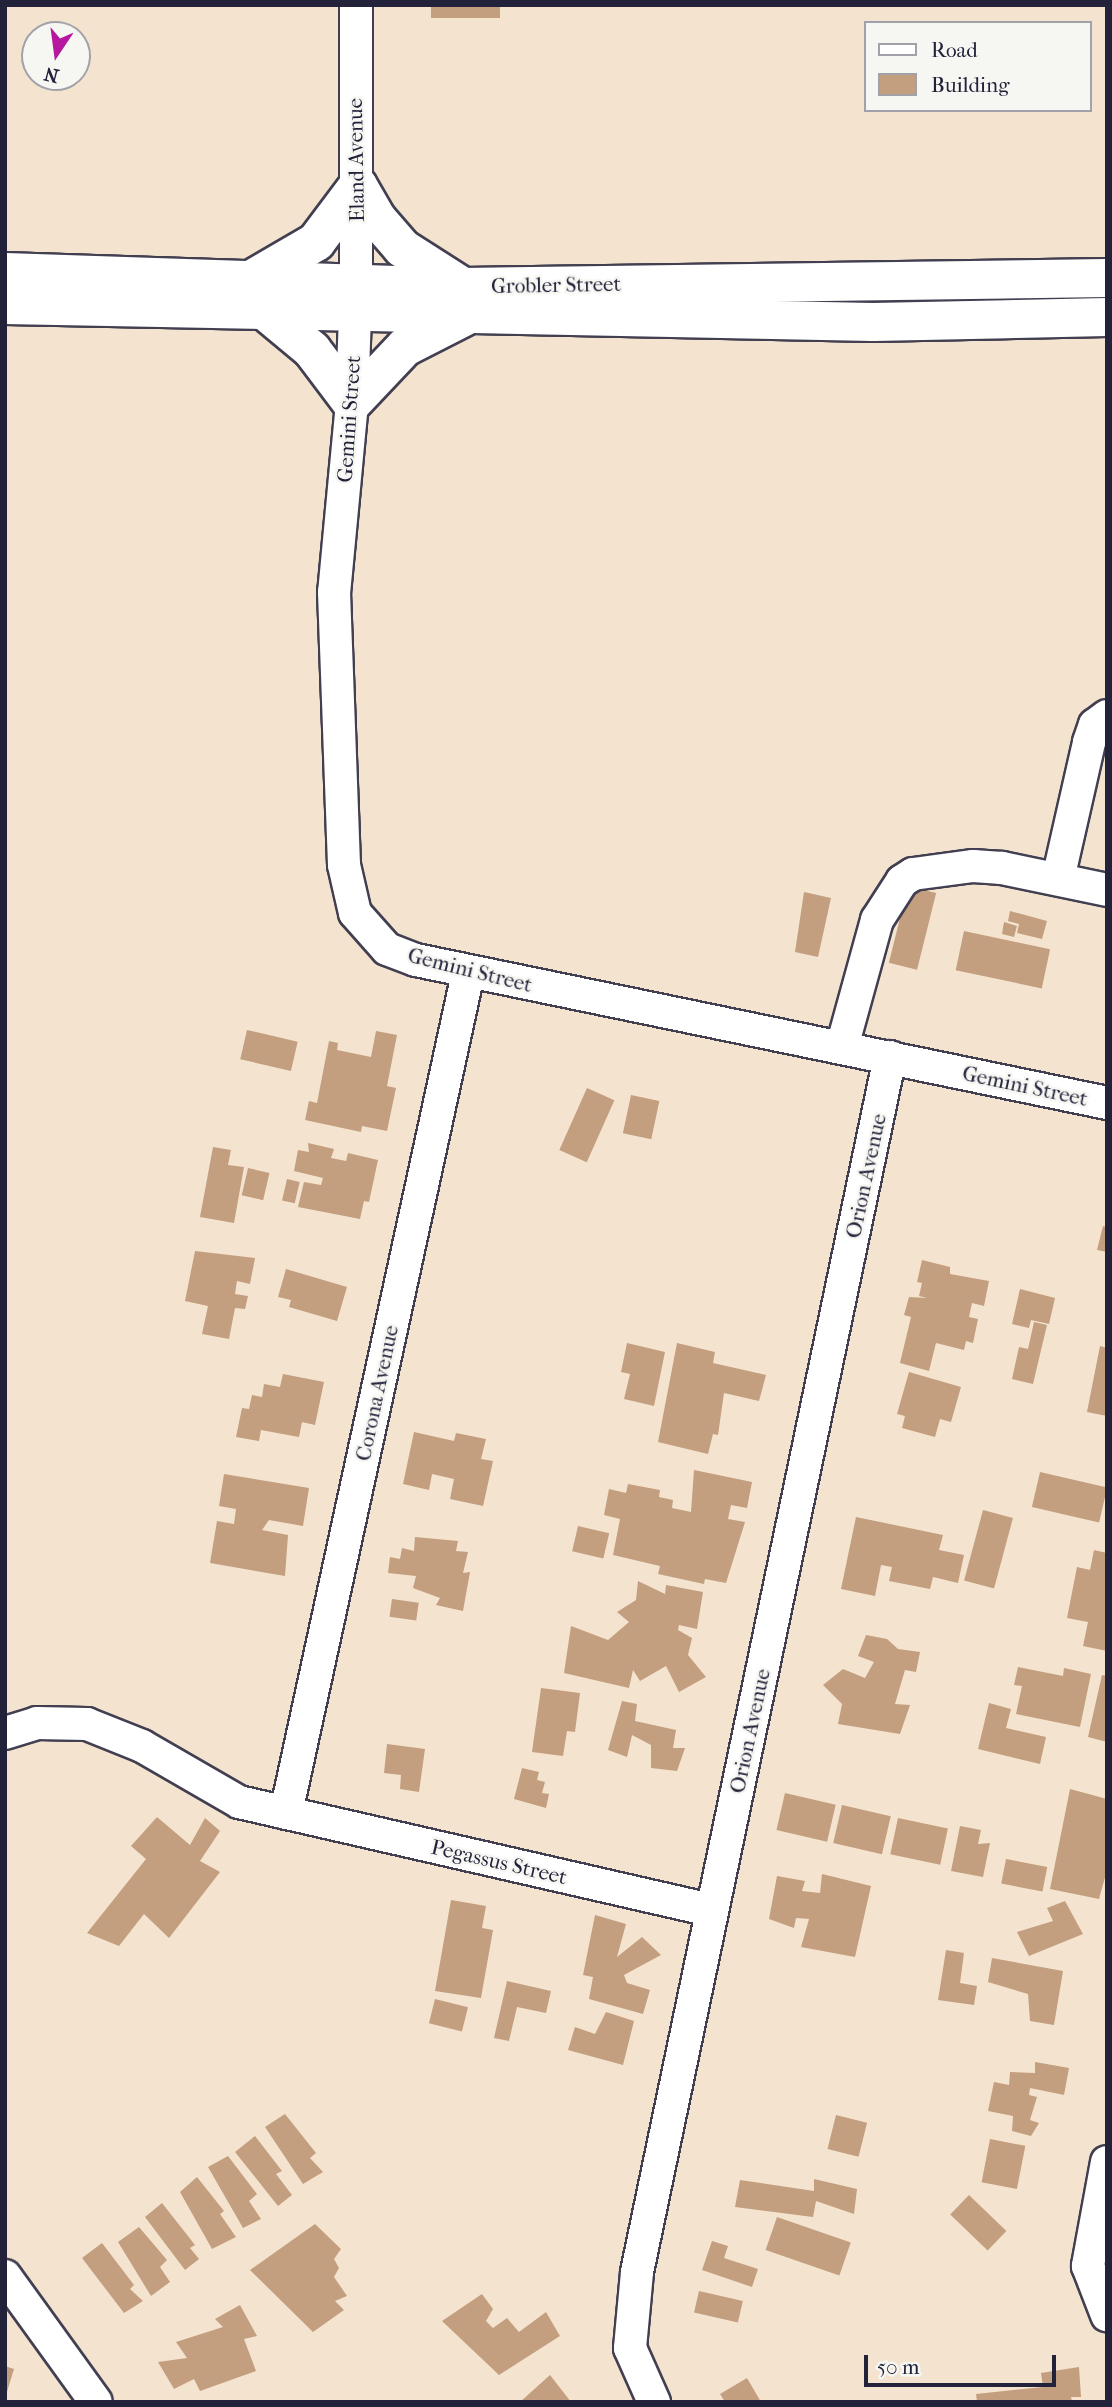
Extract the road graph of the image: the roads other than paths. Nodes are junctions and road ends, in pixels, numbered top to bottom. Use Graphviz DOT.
graph roads {
  1 [pos="356,5"];
  2 [pos="358,186"];
  3 [pos="5,272"];
  4 [pos="1107,278"];
  5 [pos="257,296"];
  6 [pos="356,300"];
  7 [pos="465,301"];
  8 [pos="5,305"];
  9 [pos="1107,317"];
  10 [pos="352,403"];
  11 [pos="1107,716"];
  12 [pos="1058,879"];
  13 [pos="1107,890"];
  14 [pos="468,973"];
  15 [pos="842,1047"];
  16 [pos="890,1057"];
  17 [pos="1107,1103"];
  18 [pos="5,1733"];
  19 [pos="286,1813"];
  20 [pos="712,1910"];
  21 [pos="1107,2162"];
  22 [pos="5,2276"];
  23 [pos="1107,2315"];
  24 [pos="96,2402"];
  25 [pos="654,2402"];
  1 -- 2 [label="street, Eland Avenue"];
  2 -- 5 [label="main road"];
  2 -- 6 [label="street, Eland Avenue"];
  2 -- 7 [label="main road"];
  3 -- 5 [label="main road, Grobler Street"];
  4 -- 7 [label="main road, Grobler Street"];
  5 -- 6 [label="main road, Grobler Street"];
  5 -- 8 [label="main road, Grobler Street"];
  5 -- 10 [label="main road"];
  6 -- 7 [label="main road, Grobler Street"];
  6 -- 10 [label="street, Gemini Street"];
  7 -- 9 [label="main road, Grobler Street"];
  7 -- 10 [label="main road"];
  10 -- 14 [label="street, Gemini Street"];
  11 -- 12 [label="street"];
  12 -- 13 [label="street"];
  12 -- 15 [label="street"];
  14 -- 15 [label="street, Gemini Street"];
  14 -- 19 [label="street, Corona Avenue"];
  15 -- 16 [label="street, Gemini Street"];
  16 -- 17 [label="street, Gemini Street"];
  16 -- 20 [label="street, Orion Avenue"];
  18 -- 19 [label="street, Pegassus Street"];
  19 -- 20 [label="street, Pegassus Street"];
  20 -- 25 [label="street, Orion Avenue"];
  21 -- 23 [label="street"];
  22 -- 24 [label="street"];
}
